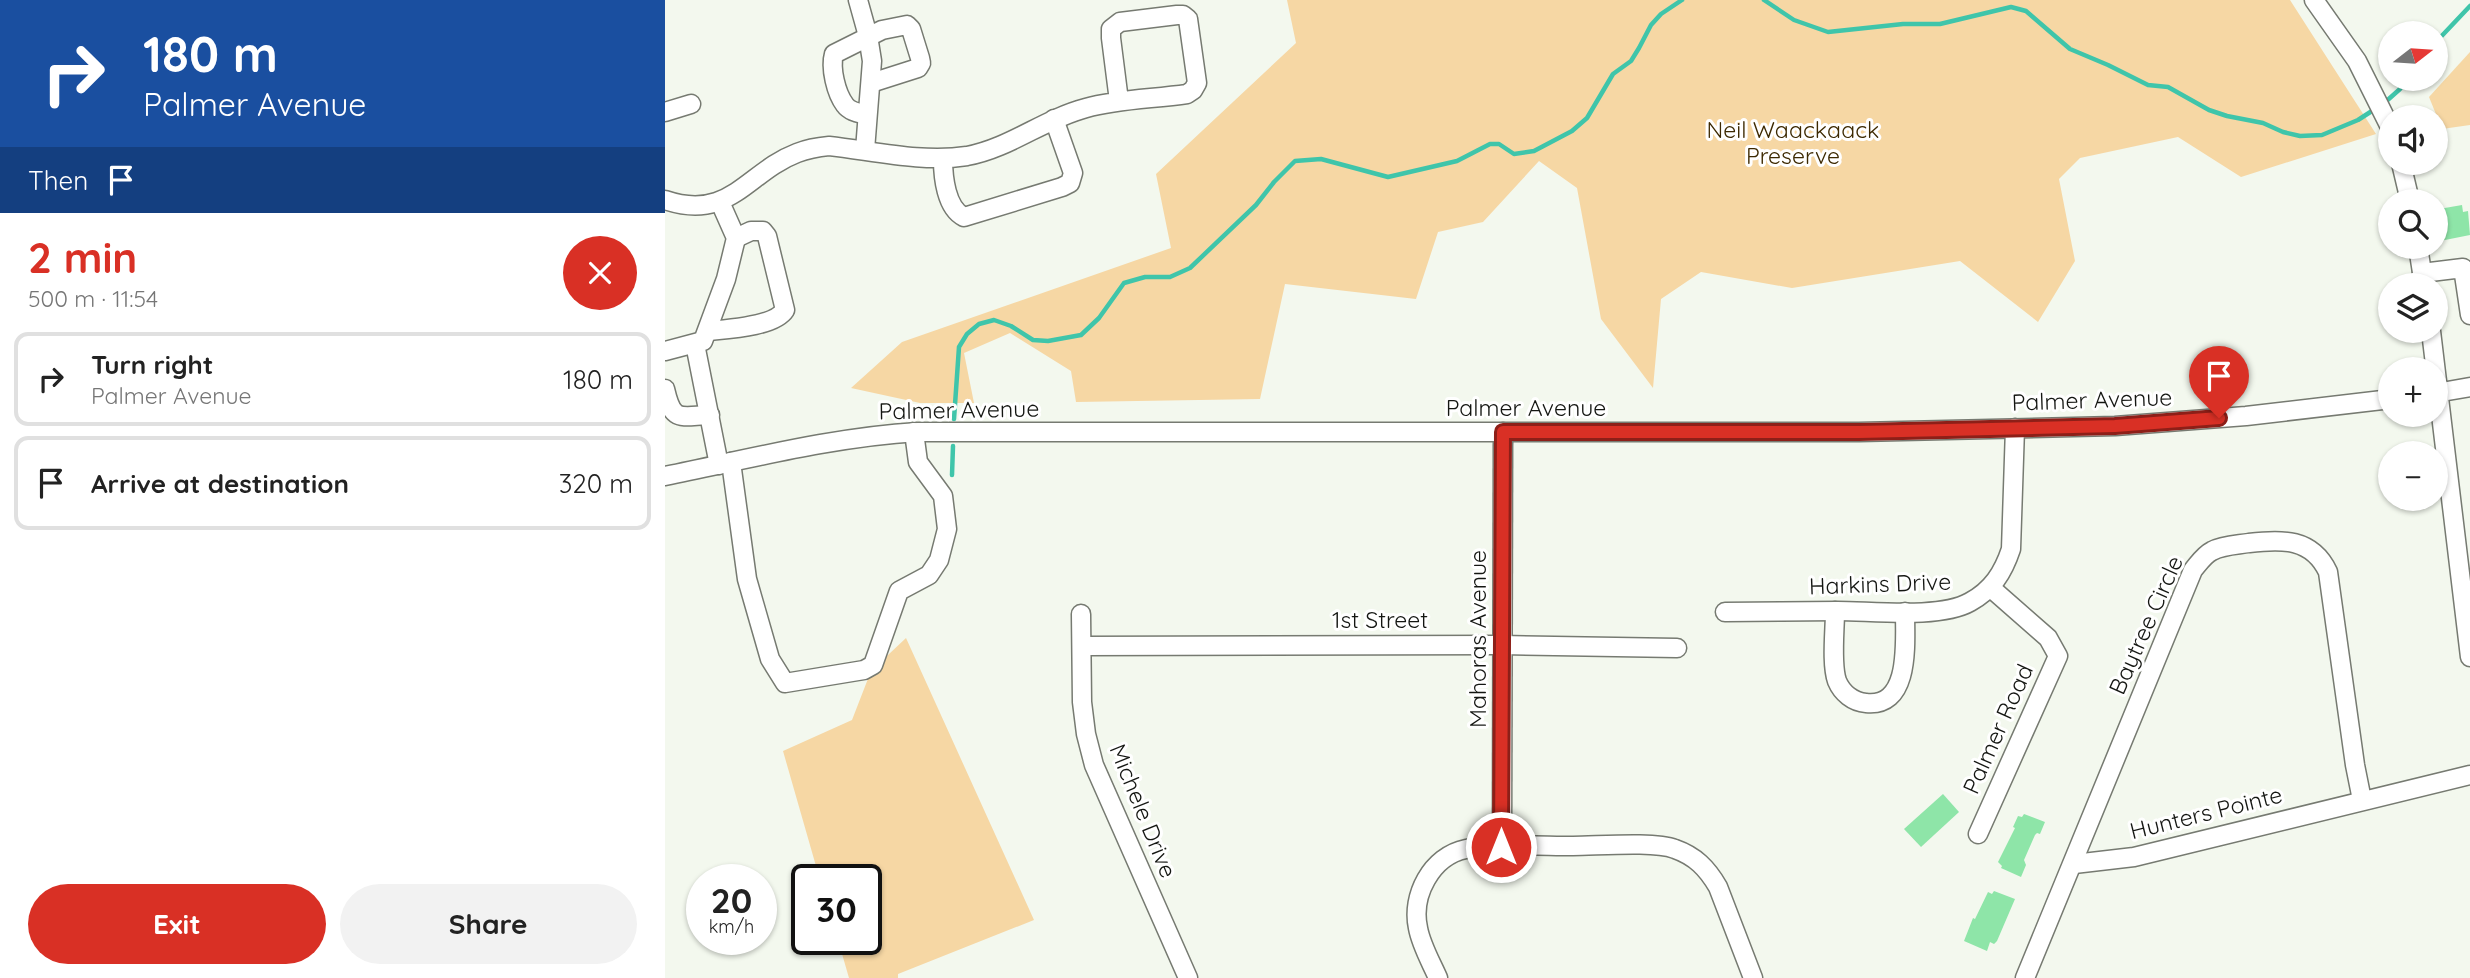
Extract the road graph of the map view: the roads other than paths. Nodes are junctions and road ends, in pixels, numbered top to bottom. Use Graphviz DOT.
graph roads {
  1 [pos="858,0"];
  2 [pos="2314,0"];
  3 [pos="869,36"];
  4 [pos="871,83"];
  5 [pos="1119,102"];
  6 [pos="691,104"];
  7 [pos="2379,105"];
  8 [pos="665,112"];
  9 [pos="867,115"];
  10 [pos="1054,120"];
  11 [pos="865,150"];
  12 [pos="943,159"];
  13 [pos="665,200"];
  14 [pos="720,202"];
  15 [pos="736,238"];
  16 [pos="2445,273"];
  17 [pos="2470,315"];
  18 [pos="702,337"];
  19 [pos="665,351"];
  20 [pos="2470,387"];
  21 [pos="665,389"];
  22 [pos="2448,391"];
  23 [pos="2378,400"];
  24 [pos="710,415"];
  25 [pos="2441,427"];
  26 [pos="2015,428"];
  27 [pos="914,432"];
  28 [pos="1503,432"];
  29 [pos="725,464"];
  30 [pos="665,476"];
  31 [pos="1991,589"];
  32 [pos="1835,611"];
  33 [pos="1725,612"];
  34 [pos="1905,612"];
  35 [pos="1081,614"];
  36 [pos="1502,645"];
  37 [pos="1083,646"];
  38 [pos="1677,648"];
  39 [pos="2470,657"];
  40 [pos="2470,775"];
  41 [pos="2363,800"];
  42 [pos="1978,834"];
  43 [pos="1501,847"];
  44 [pos="2074,864"];
  45 [pos="1188,978"];
  46 [pos="1438,978"];
  47 [pos="1753,978"];
  48 [pos="2025,978"];
  1 -- 3 [label="street"];
  2 -- 7 [label="street"];
  3 -- 4 [label="street"];
  3 -- 4 [label="street"];
  3 -- 9 [label="street"];
  4 -- 9 [label="street"];
  5 -- 5 [label="street"];
  5 -- 10 [label="street"];
  6 -- 8 [label="street"];
  9 -- 11 [label="street"];
  10 -- 12 [label="street"];
  10 -- 12 [label="street"];
  11 -- 12 [label="street"];
  11 -- 14 [label="street"];
  13 -- 14 [label="street"];
  14 -- 15 [label="street"];
  15 -- 18 [label="street"];
  15 -- 18 [label="street"];
  16 -- 17 [label="street"];
  18 -- 19 [label="street"];
  18 -- 24 [label="street"];
  20 -- 22 [label="street"];
  21 -- 24 [label="street"];
  23 -- 26 [label="street, Palmer Avenue"];
  24 -- 29 [label="street"];
  25 -- 39 [label="street"];
  26 -- 28 [label="street, Palmer Avenue"];
  26 -- 31 [label="street"];
  27 -- 28 [label="street, Palmer Avenue"];
  27 -- 29 [label="street, Palmer Avenue"];
  27 -- 29 [label="street"];
  28 -- 36 [label="street, Mahoras Avenue"];
  29 -- 30 [label="street, Palmer Avenue"];
  31 -- 34 [label="street, Harkins Drive"];
  31 -- 42 [label="street, Palmer Road"];
  32 -- 33 [label="street, Harkins Drive"];
  32 -- 34 [label="street, Harkins Drive"];
  32 -- 34 [label="street"];
  35 -- 37 [label="street, Michele Drive"];
  36 -- 37 [label="street, 1st Street"];
  36 -- 38 [label="street, 1st Street"];
  36 -- 43 [label="street, Mahoras Avenue"];
  37 -- 45 [label="street, Michele Drive"];
  40 -- 41 [label="street, Hunters Pointe"];
  41 -- 44 [label="street, Hunters Pointe"];
  41 -- 44 [label="street, Baytree Circle"];
  43 -- 46 [label="street"];
  43 -- 47 [label="street"];
  44 -- 48 [label="street"];
}
